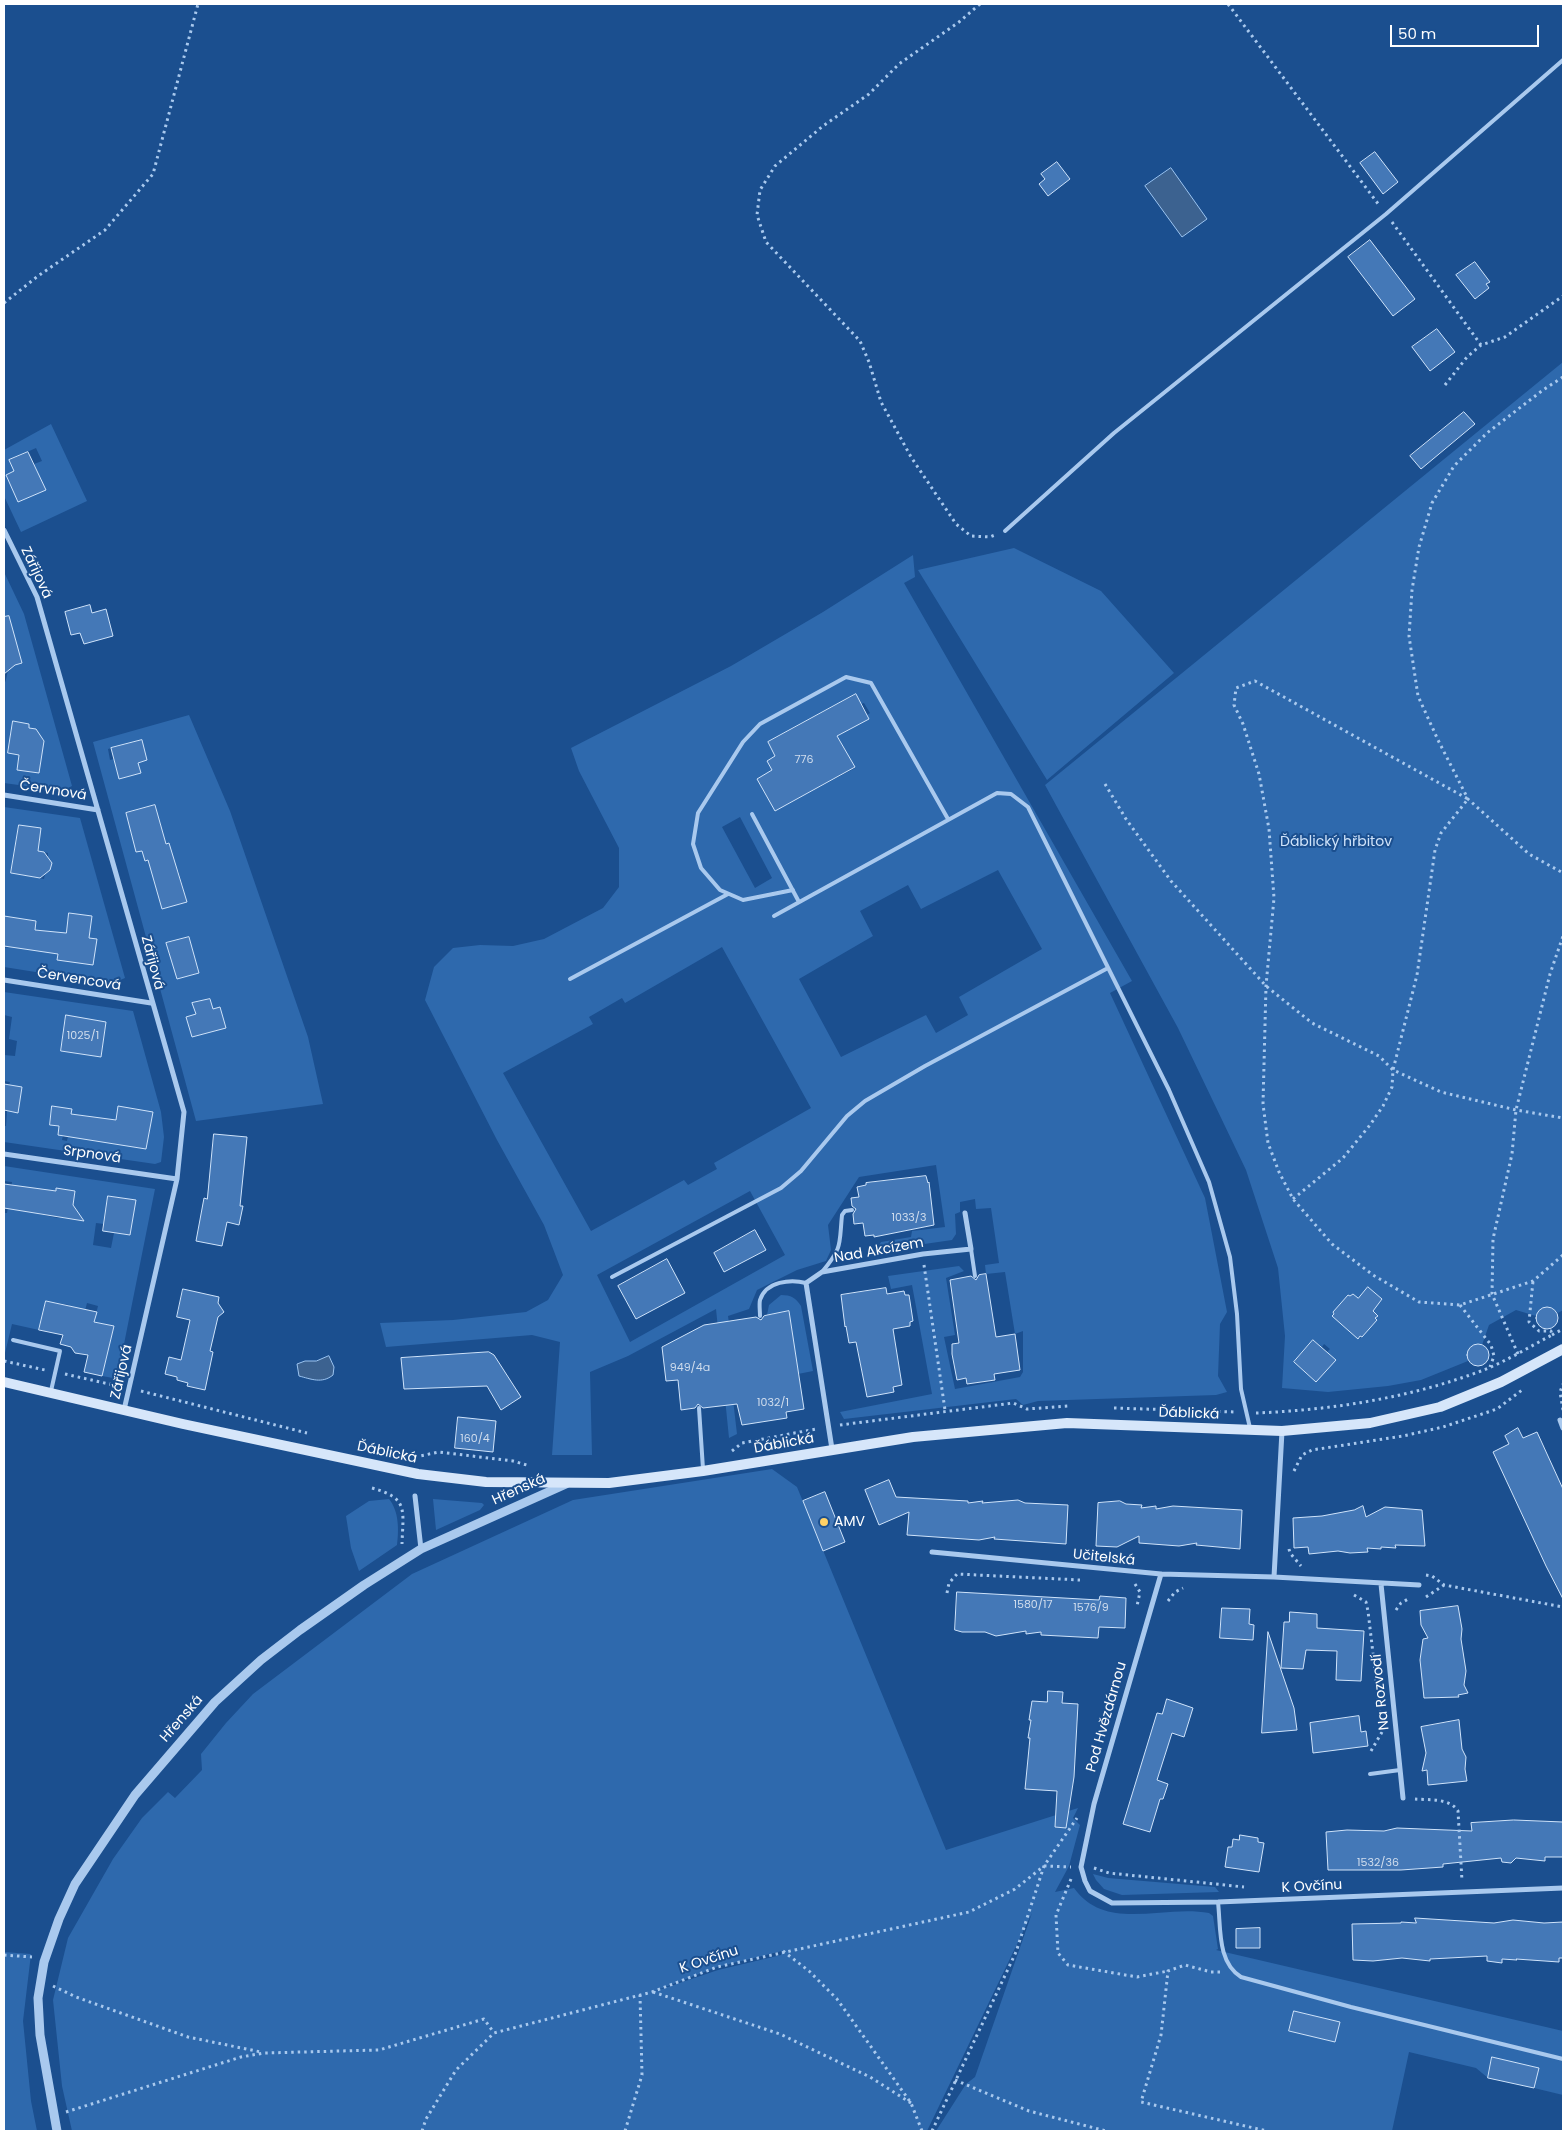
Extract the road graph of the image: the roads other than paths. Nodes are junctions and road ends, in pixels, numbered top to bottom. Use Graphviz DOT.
graph roads {
  1 [pos="1563,60"];
  2 [pos="4,530"];
  3 [pos="1005,531"];
  4 [pos="4,795"];
  5 [pos="98,810"];
  6 [pos="752,814"];
  7 [pos="948,820"];
  8 [pos="793,890"];
  9 [pos="728,894"];
  10 [pos="799,902"];
  11 [pos="774,916"];
  12 [pos="1108,968"];
  13 [pos="570,979"];
  14 [pos="4,980"];
  15 [pos="151,1003"];
  16 [pos="4,1154"];
  17 [pos="177,1179"];
  18 [pos="852,1210"];
  19 [pos="965,1213"];
  20 [pos="971,1249"];
  21 [pos="822,1272"];
  22 [pos="974,1276"];
  23 [pos="612,1277"];
  24 [pos="806,1283"];
  25 [pos="760,1316"];
  26 [pos="13,1340"];
  27 [pos="1563,1349"];
  28 [pos="4,1382"];
  29 [pos="50,1393"];
  30 [pos="699,1408"];
  31 [pos="124,1411"];
  32 [pos="1560,1420"];
  33 [pos="1563,1428"];
  34 [pos="1251,1430"];
  35 [pos="1282,1431"];
  36 [pos="832,1449"];
  37 [pos="703,1471"];
  38 [pos="566,1484"];
  39 [pos="415,1496"];
  40 [pos="421,1549"];
  41 [pos="932,1552"];
  42 [pos="1161,1574"];
  43 [pos="1274,1577"];
  44 [pos="1381,1584"];
  45 [pos="1418,1585"];
  46 [pos="1400,1770"];
  47 [pos="1370,1774"];
  48 [pos="1403,1798"];
  49 [pos="1081,1867"];
  50 [pos="1563,1888"];
  51 [pos="1218,1902"];
  52 [pos="1563,2059"];
  53 [pos="57,2131"];
  1 -- 3 [label="lane"];
  2 -- 5 [label="street, Zářijová"];
  4 -- 5 [label="street, Červnová"];
  5 -- 15 [label="street, Zářijová"];
  6 -- 8 [label="lane"];
  7 -- 9 [label="lane"];
  7 -- 10 [label="lane"];
  7 -- 12 [label="lane"];
  8 -- 9 [label="lane"];
  8 -- 10 [label="lane"];
  9 -- 13 [label="lane"];
  10 -- 11 [label="lane"];
  12 -- 23 [label="lane"];
  12 -- 34 [label="lane"];
  14 -- 15 [label="street, Červencová"];
  15 -- 17 [label="street, Zářijová"];
  16 -- 17 [label="street, Srpnová"];
  17 -- 31 [label="street, Zářijová"];
  18 -- 21 [label="lane"];
  19 -- 20 [label="street"];
  20 -- 21 [label="street, Nad Akcízem"];
  20 -- 22 [label="lane"];
  21 -- 24 [label="street, Nad Akcízem"];
  24 -- 25 [label="lane"];
  24 -- 36 [label="street"];
  26 -- 29 [label="lane"];
  27 -- 35 [label="main road, Ďáblická"];
  28 -- 29 [label="main road, Ďáblická"];
  29 -- 31 [label="main road, Ďáblická"];
  30 -- 37 [label="lane"];
  31 -- 38 [label="main road, Ďáblická"];
  32 -- 33 [label="street"];
  34 -- 35 [label="main road, Ďáblická"];
  34 -- 36 [label="main road, Ďáblická"];
  35 -- 43 [label="street"];
  36 -- 37 [label="main road, Ďáblická"];
  37 -- 38 [label="main road, Ďáblická"];
  38 -- 40 [label="street, Hřenská"];
  39 -- 40 [label="street"];
  40 -- 53 [label="street, Hřenská"];
  41 -- 42 [label="street, Učitelská"];
  42 -- 43 [label="street, Učitelská"];
  42 -- 49 [label="street, Pod Hvězdárnou"];
  43 -- 44 [label="street, Učitelská"];
  44 -- 45 [label="street, Učitelská"];
  44 -- 46 [label="street, Na Rozvodí"];
  46 -- 47 [label="lane"];
  46 -- 48 [label="street, Na Rozvodí"];
  49 -- 51 [label="street, K Ovčínu"];
  50 -- 51 [label="street, K Ovčínu"];
  51 -- 52 [label="lane"];
}
